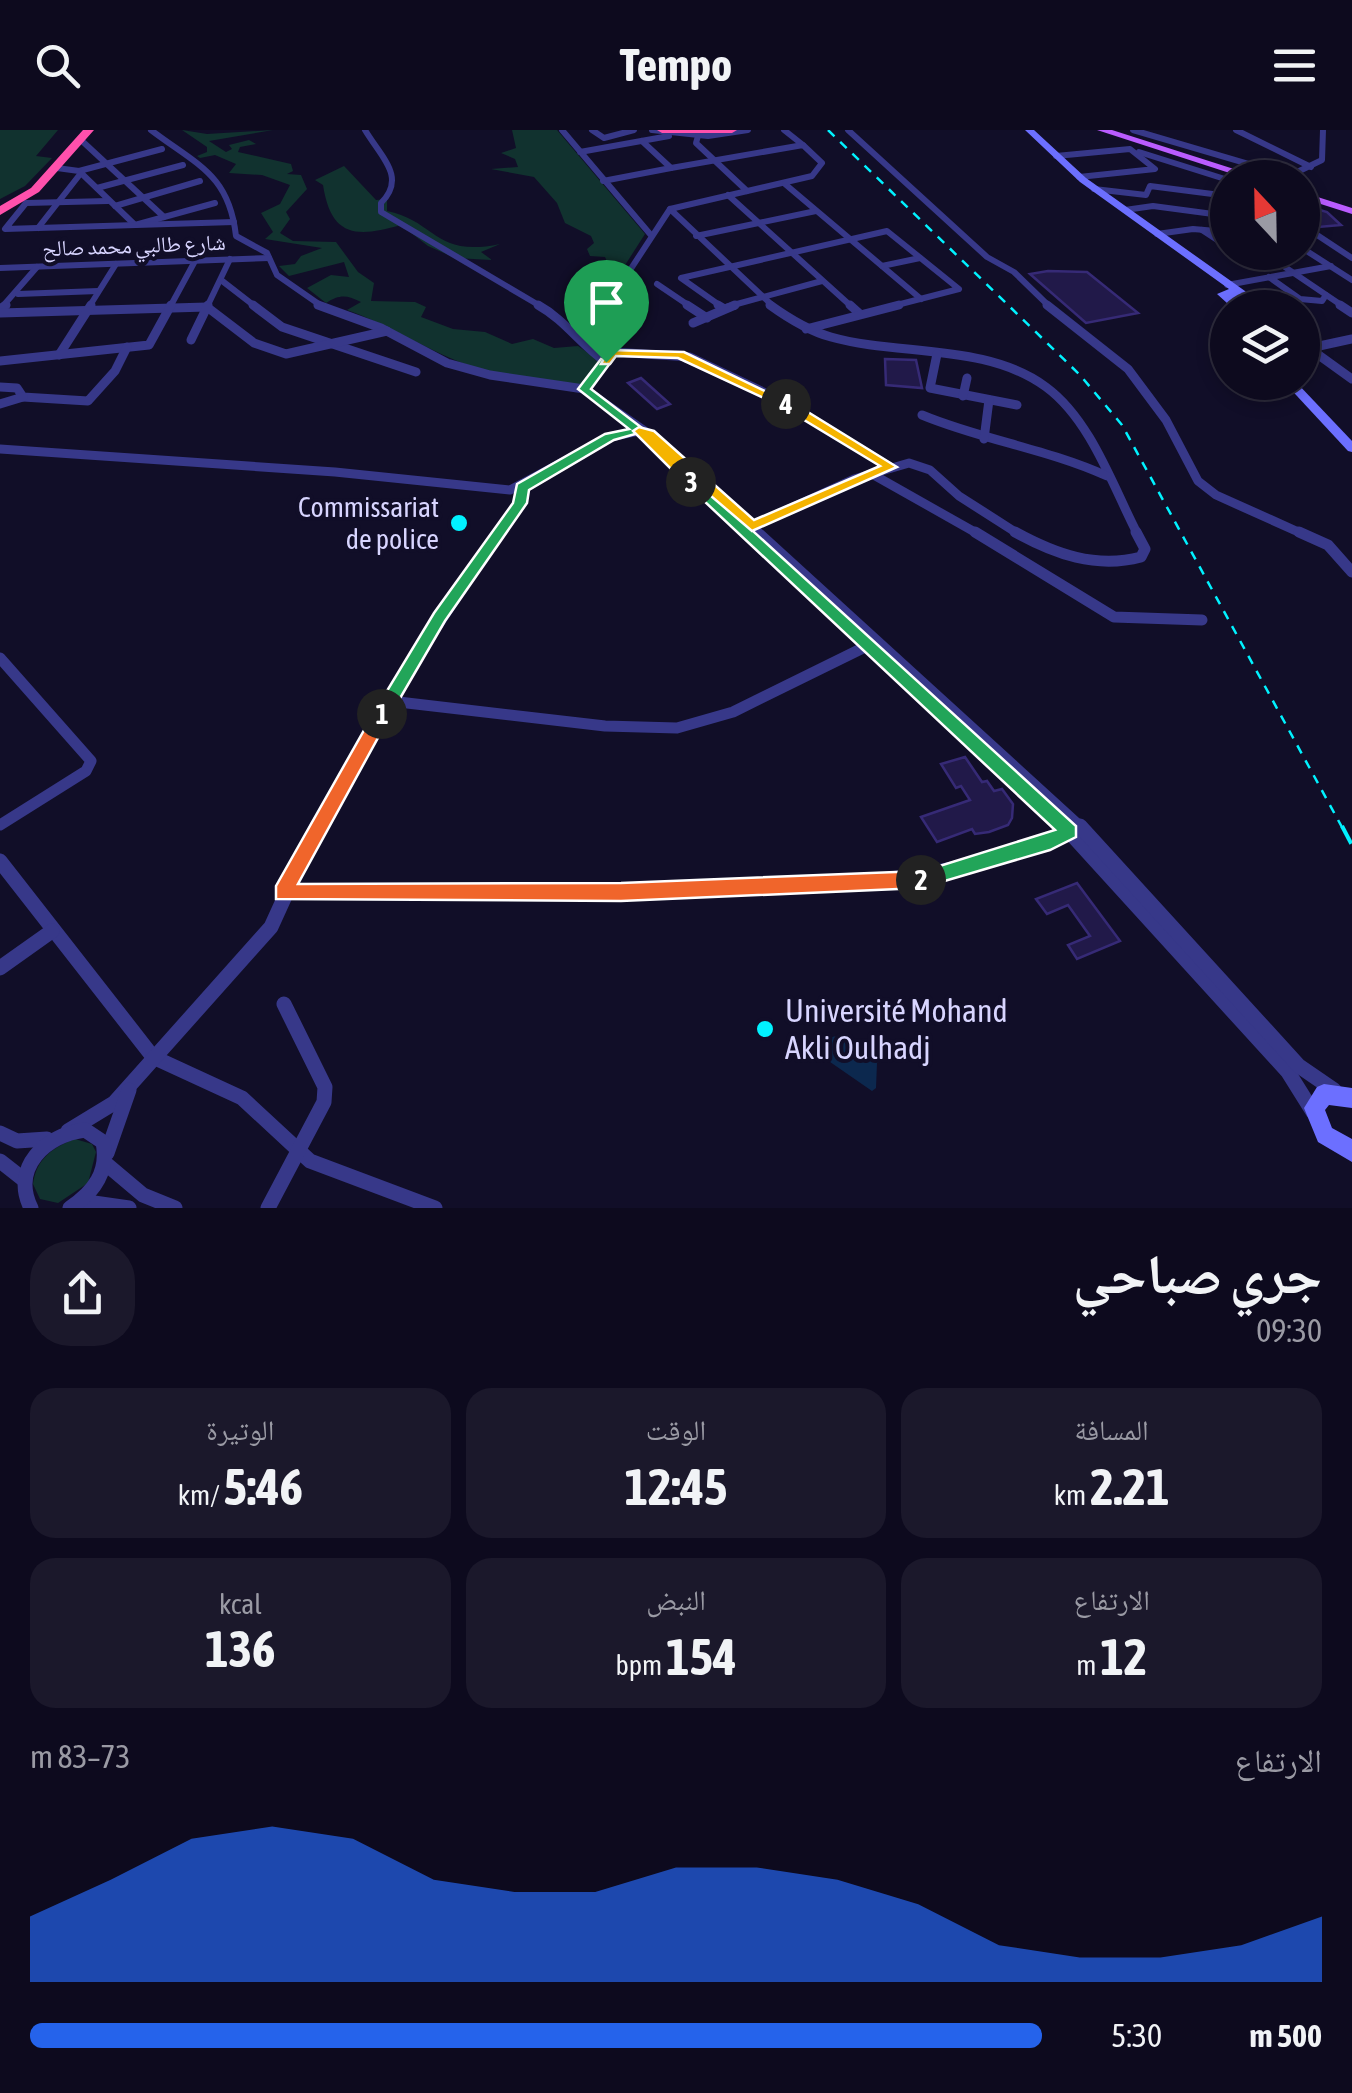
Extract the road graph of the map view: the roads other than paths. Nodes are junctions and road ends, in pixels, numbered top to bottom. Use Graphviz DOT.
graph roads {
  1 [pos="150,130"];
  2 [pos="364,130"];
  3 [pos="565,130"];
  4 [pos="592,130"];
  5 [pos="652,130"];
  6 [pos="662,130"];
  7 [pos="710,130"];
  8 [pos="732,130"];
  9 [pos="748,130"];
  10 [pos="784,130"];
  11 [pos="848,130"];
  12 [pos="1029,130"];
  13 [pos="1090,130"];
  14 [pos="1102,130"];
  15 [pos="1133,130"];
  16 [pos="1236,130"];
  17 [pos="1323,130"];
  18 [pos="627,131"];
  19 [pos="680,132"];
  20 [pos="1147,132"];
  21 [pos="698,136"];
  22 [pos="85,137"];
  23 [pos="642,141"];
  24 [pos="803,145"];
  25 [pos="162,149"];
  26 [pos="1130,149"];
  27 [pos="580,152"];
  28 [pos="1056,156"];
  29 [pos="820,159"];
  30 [pos="1230,160"];
  31 [pos="1297,160"];
  32 [pos="712,161"];
  33 [pos="1320,161"];
  34 [pos="108,163"];
  35 [pos="74,164"];
  36 [pos="1210,164"];
  37 [pos="183,165"];
  38 [pos="1210,167"];
  39 [pos="671,168"];
  40 [pos="1155,169"];
  41 [pos="1210,174"];
  42 [pos="814,175"];
  43 [pos="1078,176"];
  44 [pos="126,180"];
  45 [pos="603,181"];
  46 [pos="200,182"];
  47 [pos="785,184"];
  48 [pos="1150,186"];
  49 [pos="96,188"];
  50 [pos="1094,189"];
  51 [pos="746,192"];
  52 [pos="1210,194"];
  53 [pos="728,195"];
  54 [pos="143,198"];
  55 [pos="1320,199"];
  56 [pos="57,202"];
  57 [pos="215,203"];
  58 [pos="111,204"];
  59 [pos="0,209"];
  60 [pos="670,209"];
  61 [pos="1352,209"];
  62 [pos="1125,210"];
  63 [pos="816,211"];
  64 [pos="1210,214"];
  65 [pos="164,217"];
  66 [pos="234,222"];
  67 [pos="757,223"];
  68 [pos="135,225"];
  69 [pos="38,228"];
  70 [pos="1201,229"];
  71 [pos="1210,230"];
  72 [pos="650,234"];
  73 [pos="1157,234"];
  74 [pos="1210,235"];
  75 [pos="696,236"];
  76 [pos="1320,236"];
  77 [pos="850,239"];
  78 [pos="789,252"];
  79 [pos="269,258"];
  80 [pos="920,258"];
  81 [pos="1352,258"];
  82 [pos="230,259"];
  83 [pos="1320,259"];
  84 [pos="195,261"];
  85 [pos="116,264"];
  86 [pos="36,266"];
  87 [pos="882,266"];
  88 [pos="1331,266"];
  89 [pos="726,267"];
  90 [pos="0,268"];
  91 [pos="1290,270"];
  92 [pos="1294,273"];
  93 [pos="1268,278"];
  94 [pos="221,280"];
  95 [pos="1352,280"];
  96 [pos="822,281"];
  97 [pos="657,284"];
  98 [pos="1226,290"];
  99 [pos="1251,290"];
  100 [pos="98,291"];
  101 [pos="18,294"];
  102 [pos="1326,295"];
  103 [pos="757,297"];
  104 [pos="921,299"];
  105 [pos="207,308"];
  106 [pos="723,308"];
  107 [pos="168,309"];
  108 [pos="0,311"];
  109 [pos="84,311"];
  110 [pos="1352,313"];
  111 [pos="860,314"];
  112 [pos="707,318"];
  113 [pos="693,323"];
  114 [pos="806,329"];
  115 [pos="387,331"];
  116 [pos="1352,339"];
  117 [pos="191,340"];
  118 [pos="1320,343"];
  119 [pos="334,344"];
  120 [pos="127,347"];
  121 [pos="613,352"];
  122 [pos="937,354"];
  123 [pos="59,355"];
  124 [pos="1320,355"];
  125 [pos="0,361"];
  126 [pos="606,362"];
  127 [pos="416,372"];
  128 [pos="967,378"];
  129 [pos="1352,379"];
  130 [pos="0,387"];
  131 [pos="584,389"];
  132 [pos="22,396"];
  133 [pos="963,396"];
  134 [pos="990,400"];
  135 [pos="1306,400"];
  136 [pos="1314,400"];
  137 [pos="0,404"];
  138 [pos="1017,405"];
  139 [pos="922,415"];
  140 [pos="639,431"];
  141 [pos="1352,439"];
  142 [pos="984,440"];
  143 [pos="1352,448"];
  144 [pos="0,449"];
  145 [pos="890,467"];
  146 [pos="872,474"];
  147 [pos="1106,476"];
  148 [pos="522,488"];
  149 [pos="752,526"];
  150 [pos="1352,572"];
  151 [pos="1202,620"];
  152 [pos="868,645"];
  153 [pos="0,658"];
  154 [pos="14,675"];
  155 [pos="0,683"];
  156 [pos="390,701"];
  157 [pos="0,826"];
  158 [pos="1070,832"];
  159 [pos="0,861"];
  160 [pos="283,892"];
  161 [pos="52,931"];
  162 [pos="0,968"];
  163 [pos="284,1004"];
  164 [pos="153,1057"];
  165 [pos="131,1086"];
  166 [pos="1347,1095"];
  167 [pos="1315,1115"];
  168 [pos="0,1133"];
  169 [pos="62,1134"];
  170 [pos="1349,1151"];
  171 [pos="297,1152"];
  172 [pos="106,1160"];
  173 [pos="0,1161"];
  174 [pos="25,1197"];
  175 [pos="73,1206"];
  176 [pos="129,1208"];
  177 [pos="175,1208"];
  178 [pos="268,1208"];
  179 [pos="435,1208"];
  1 -- 66 [label="street"];
  2 -- 126 [label="street"];
  3 -- 27 [label="street"];
  4 -- 18 [label="street"];
  5 -- 19 [label="street"];
  6 -- 8 [label="highway"];
  7 -- 19 [label="highway"];
  9 -- 21 [label="street"];
  10 -- 24 [label="street"];
  11 -- 150 [label="street"];
  12 -- 28 [label="main road"];
  13 -- 38 [label="main road"];
  14 -- 36 [label="main road"];
  15 -- 20 [label="street"];
  16 -- 31 [label="street"];
  17 -- 33 [label="street"];
  19 -- 21 [label="street"];
  19 -- 23 [label="street"];
  20 -- 30 [label="street"];
  21 -- 32 [label="street"];
  22 -- 34 [label="street"];
  22 -- 35 [label="highway"];
  22 -- 59 [label="highway"];
  23 -- 27 [label="street"];
  23 -- 39 [label="street"];
  24 -- 29 [label="street"];
  24 -- 32 [label="street"];
  25 -- 34 [label="street"];
  26 -- 28 [label="street"];
  26 -- 40 [label="street"];
  26 -- 41 [label="street"];
  27 -- 45 [label="street"];
  28 -- 43 [label="main road"];
  29 -- 42 [label="street"];
  29 -- 42 [label="street"];
  32 -- 39 [label="street"];
  32 -- 51 [label="street"];
  34 -- 35 [label="street"];
  34 -- 44 [label="street"];
  35 -- 49 [label="street"];
  35 -- 56 [label="street"];
  35 -- 59 [label="highway"];
  37 -- 44 [label="street"];
  39 -- 45 [label="street"];
  40 -- 43 [label="street"];
  40 -- 48 [label="street"];
  42 -- 47 [label="street"];
  43 -- 50 [label="main road"];
  44 -- 49 [label="street"];
  44 -- 54 [label="street"];
  45 -- 72 [label="street"];
  46 -- 54 [label="street"];
  47 -- 51 [label="street"];
  47 -- 63 [label="street"];
  48 -- 50 [label="street"];
  48 -- 52 [label="street"];
  49 -- 58 [label="street"];
  50 -- 62 [label="main road"];
  51 -- 53 [label="street"];
  53 -- 60 [label="street"];
  53 -- 67 [label="street"];
  54 -- 58 [label="street"];
  54 -- 65 [label="street"];
  55 -- 61 [label="main road"];
  56 -- 58 [label="street"];
  56 -- 69 [label="street"];
  56 -- 69 [label="street"];
  57 -- 65 [label="street"];
  58 -- 68 [label="street"];
  60 -- 72 [label="street"];
  60 -- 75 [label="street"];
  62 -- 64 [label="street"];
  62 -- 73 [label="main road"];
  63 -- 67 [label="street"];
  63 -- 77 [label="street"];
  65 -- 68 [label="street"];
  66 -- 68 [label="street"];
  66 -- 79 [label="street"];
  67 -- 75 [label="street"];
  67 -- 78 [label="street"];
  68 -- 69 [label="street"];
  70 -- 71 [label="street"];
  70 -- 73 [label="street"];
  70 -- 74 [label="street"];
  72 -- 121 [label="street"];
  73 -- 98 [label="main road"];
  75 -- 89 [label="street"];
  76 -- 81 [label="street"];
  77 -- 78 [label="street"];
  77 -- 80 [label="street"];
  77 -- 87 [label="street"];
  78 -- 89 [label="street"];
  78 -- 96 [label="street"];
  79 -- 82 [label="street, شارع طالبي محمد صالح"];
  79 -- 115 [label="street"];
  80 -- 87 [label="street"];
  80 -- 104 [label="street"];
  82 -- 84 [label="street, شارع طالبي محمد صالح"];
  82 -- 94 [label="street"];
  83 -- 88 [label="street"];
  84 -- 85 [label="street, شارع طالبي محمد صالح"];
  84 -- 107 [label="street"];
  85 -- 86 [label="street, شارع طالبي محمد صالح"];
  85 -- 100 [label="street"];
  86 -- 90 [label="street, شارع طالبي محمد صالح"];
  86 -- 101 [label="street"];
  87 -- 104 [label="street"];
  88 -- 92 [label="street"];
  88 -- 95 [label="street"];
  89 -- 103 [label="street"];
  89 -- 106 [label="street"];
  91 -- 92 [label="street"];
  92 -- 93 [label="street"];
  92 -- 102 [label="street"];
  93 -- 99 [label="street"];
  93 -- 102 [label="street"];
  94 -- 105 [label="street"];
  94 -- 119 [label="street"];
  96 -- 103 [label="street"];
  96 -- 111 [label="street"];
  97 -- 112 [label="street"];
  100 -- 101 [label="street"];
  100 -- 109 [label="street"];
  101 -- 108 [label="street"];
  102 -- 110 [label="street"];
  103 -- 106 [label="street"];
  103 -- 114 [label="street"];
  104 -- 111 [label="street"];
  105 -- 107 [label="street"];
  105 -- 117 [label="street"];
  105 -- 119 [label="street"];
  106 -- 112 [label="street"];
  107 -- 109 [label="street"];
  107 -- 120 [label="street"];
  108 -- 109 [label="street"];
  109 -- 123 [label="street"];
  111 -- 114 [label="street"];
  112 -- 113 [label="street"];
  114 -- 122 [label="street"];
  115 -- 119 [label="street"];
  115 -- 131 [label="street"];
  116 -- 118 [label="street"];
  119 -- 127 [label="street"];
  120 -- 123 [label="street"];
  120 -- 132 [label="street"];
  121 -- 126 [label="street"];
  121 -- 145 [label="street"];
  122 -- 133 [label="street"];
  122 -- 147 [label="street"];
  123 -- 125 [label="street"];
  124 -- 129 [label="street"];
  126 -- 131 [label="street"];
  128 -- 133 [label="street"];
  130 -- 132 [label="street"];
  131 -- 140 [label="street"];
  132 -- 137 [label="street"];
  133 -- 134 [label="street"];
  134 -- 138 [label="street"];
  134 -- 142 [label="street"];
  135 -- 143 [label="main road"];
  136 -- 141 [label="main road"];
  139 -- 142 [label="street"];
  140 -- 148 [label="street"];
  140 -- 149 [label="street"];
  140 -- 152 [label="street"];
  142 -- 147 [label="street"];
  144 -- 148 [label="street"];
  145 -- 146 [label="street"];
  145 -- 147 [label="street"];
  146 -- 149 [label="street"];
  146 -- 151 [label="street"];
  148 -- 156 [label="street"];
  149 -- 166 [label="street"];
  152 -- 156 [label="street"];
  152 -- 158 [label="street"];
  153 -- 154 [label="street"];
  154 -- 155 [label="street"];
  154 -- 157 [label="street"];
  156 -- 160 [label="street"];
  158 -- 160 [label="street"];
  158 -- 167 [label="street"];
  159 -- 161 [label="street"];
  160 -- 164 [label="street"];
  161 -- 162 [label="street"];
  161 -- 164 [label="street"];
  163 -- 171 [label="street"];
  164 -- 165 [label="street"];
  164 -- 171 [label="street"];
  165 -- 169 [label="street"];
  165 -- 172 [label="street"];
  166 -- 167 [label="main road"];
  167 -- 170 [label="main road"];
  168 -- 169 [label="street"];
  169 -- 172 [label="street"];
  169 -- 174 [label="street"];
  171 -- 178 [label="street"];
  171 -- 179 [label="street"];
  172 -- 175 [label="street"];
  172 -- 177 [label="street"];
  173 -- 174 [label="street"];
  175 -- 176 [label="street"];
}
